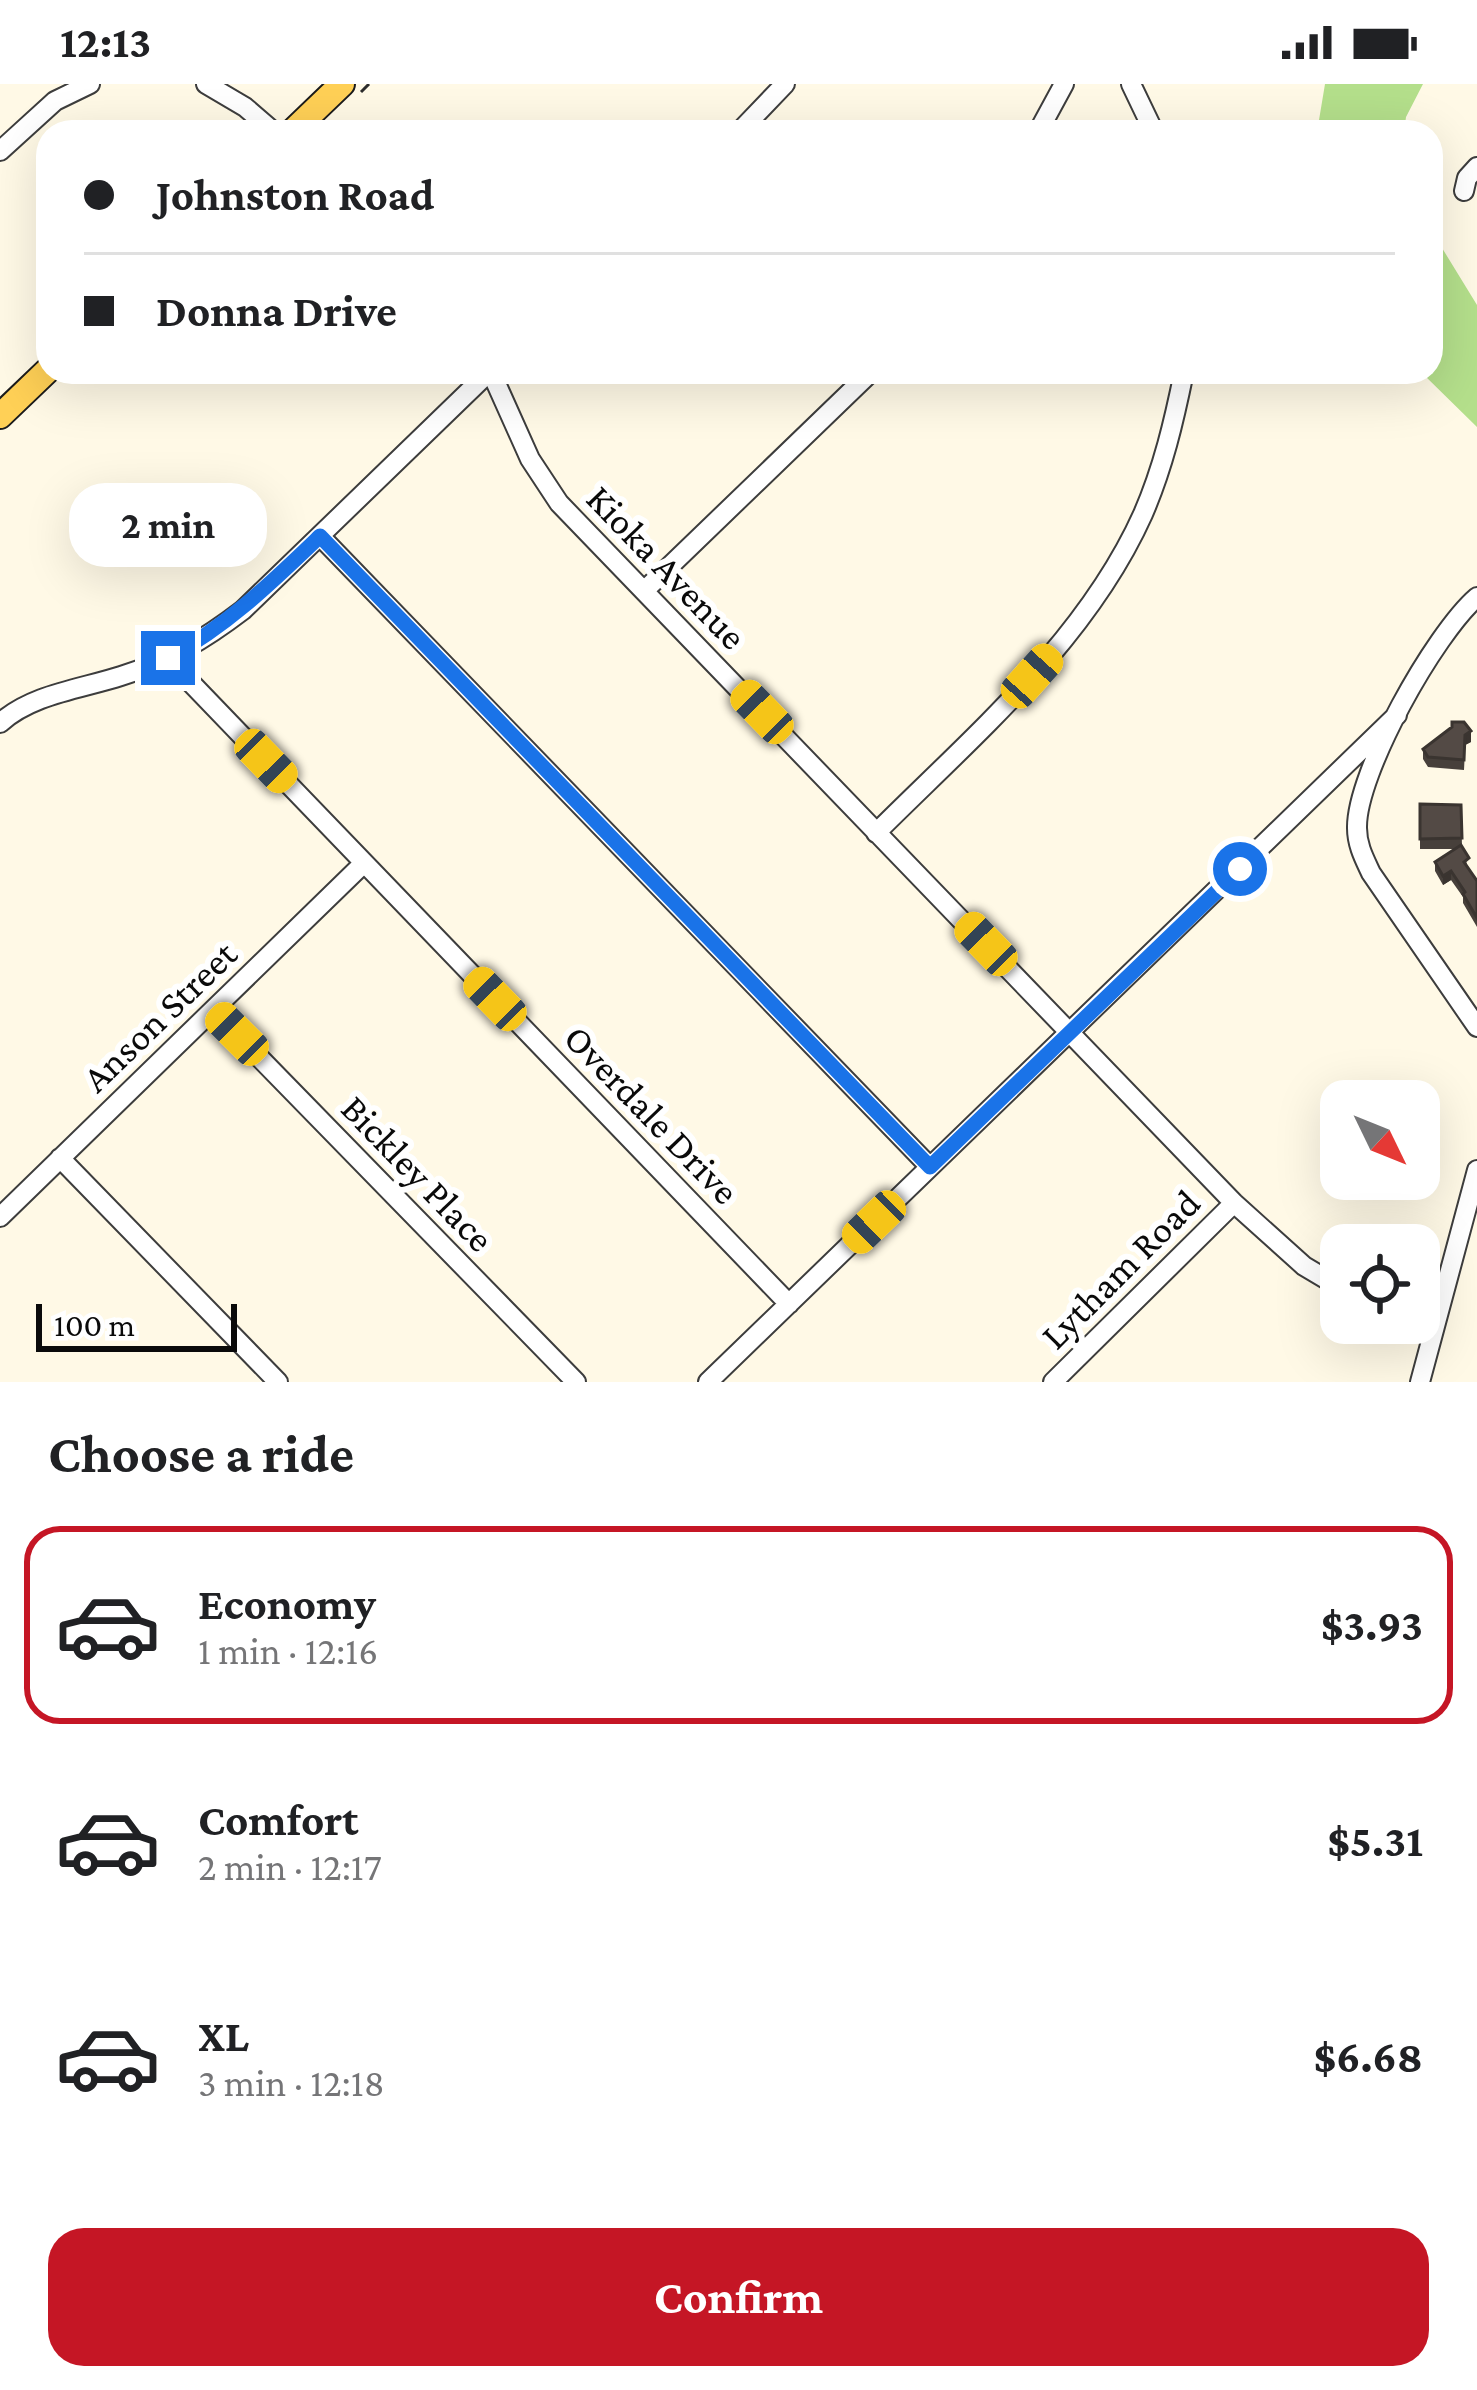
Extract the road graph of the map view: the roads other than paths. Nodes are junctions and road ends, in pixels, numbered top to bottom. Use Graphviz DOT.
graph roads {
  1 [pos="90,84"];
  2 [pos="206,84"];
  3 [pos="342,84"];
  4 [pos="785,84"];
  5 [pos="1064,84"];
  6 [pos="1131,84"];
  7 [pos="261,120"];
  8 [pos="304,120"];
  9 [pos="750,120"];
  10 [pos="1044,120"];
  11 [pos="1148,120"];
  12 [pos="0,151"];
  13 [pos="1477,167"];
  14 [pos="1464,191"];
  15 [pos="36,382"];
  16 [pos="478,384"];
  17 [pos="496,384"];
  18 [pos="859,384"];
  19 [pos="1181,384"];
  20 [pos="0,416"];
  21 [pos="320,536"];
  22 [pos="645,590"];
  23 [pos="1477,597"];
  24 [pos="168,658"];
  25 [pos="1397,715"];
  26 [pos="0,723"];
  27 [pos="877,833"];
  28 [pos="364,863"];
  29 [pos="213,1010"];
  30 [pos="1477,1027"];
  31 [pos="1070,1031"];
  32 [pos="61,1158"];
  33 [pos="930,1167"];
  34 [pos="1477,1170"];
  35 [pos="1234,1203"];
  36 [pos="0,1217"];
  37 [pos="1320,1276"];
  38 [pos="1440,1281"];
  39 [pos="789,1304"];
  40 [pos="1425,1344"];
  41 [pos="278,1382"];
  42 [pos="576,1382"];
  43 [pos="708,1382"];
  44 [pos="1053,1382"];
  45 [pos="1420,1382"];
  1 -- 12 [label="street"];
  2 -- 7 [label="street"];
  3 -- 8 [label="main road"];
  4 -- 9 [label="street"];
  5 -- 10 [label="street"];
  6 -- 11 [label="street"];
  13 -- 14 [label="street"];
  15 -- 20 [label="main road"];
  16 -- 21 [label="street"];
  17 -- 22 [label="street, Kioka Avenue"];
  18 -- 22 [label="street"];
  19 -- 27 [label="street"];
  21 -- 24 [label="street"];
  21 -- 33 [label="street"];
  22 -- 27 [label="street, Kioka Avenue"];
  23 -- 25 [label="street"];
  24 -- 26 [label="street"];
  24 -- 28 [label="street, Overdale Drive"];
  25 -- 30 [label="street"];
  25 -- 31 [label="street"];
  27 -- 31 [label="street, Kioka Avenue"];
  28 -- 29 [label="street, Anson Street"];
  28 -- 39 [label="street, Overdale Drive"];
  29 -- 32 [label="street, Anson Street"];
  29 -- 42 [label="street, Bickley Place"];
  31 -- 33 [label="street"];
  31 -- 35 [label="street, Kioka Avenue"];
  32 -- 36 [label="street, Anson Street"];
  32 -- 41 [label="street"];
  33 -- 39 [label="street"];
  34 -- 38 [label="street"];
  35 -- 37 [label="street, Kioka Avenue"];
  35 -- 44 [label="street, Lytham Road"];
  39 -- 43 [label="street"];
  40 -- 45 [label="street"];
}
